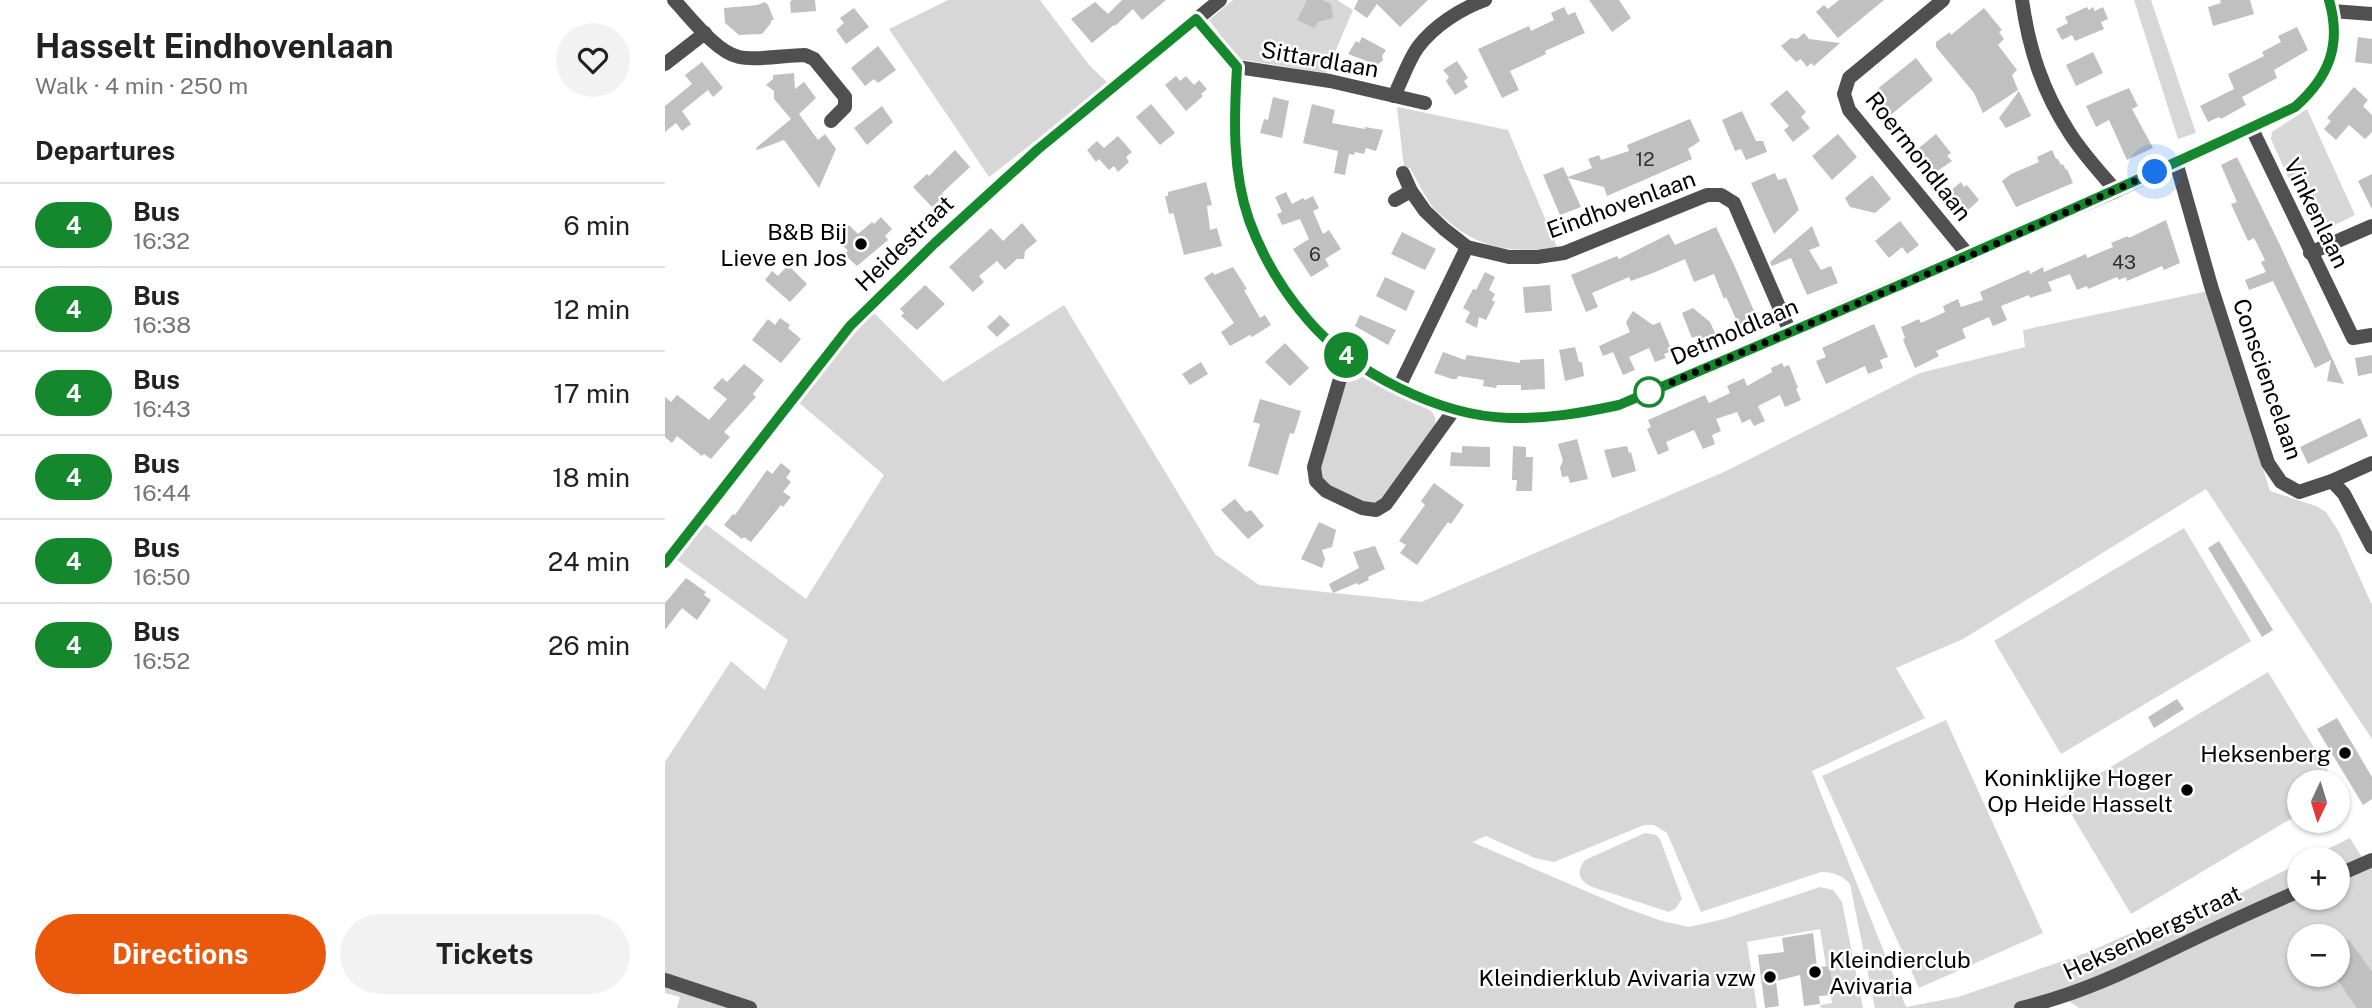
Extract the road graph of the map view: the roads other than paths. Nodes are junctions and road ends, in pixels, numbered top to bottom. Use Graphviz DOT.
graph roads {
  1 [pos="674,0"];
  2 [pos="1220,0"];
  3 [pos="1485,0"];
  4 [pos="1943,0"];
  5 [pos="2022,0"];
  6 [pos="2331,5"];
  7 [pos="2372,14"];
  8 [pos="1196,19"];
  9 [pos="705,33"];
  10 [pos="665,64"];
  11 [pos="1237,67"];
  12 [pos="1394,96"];
  13 [pos="1426,103"];
  14 [pos="831,121"];
  15 [pos="2251,127"];
  16 [pos="2176,162"];
  17 [pos="1403,173"];
  18 [pos="1411,191"];
  19 [pos="2116,191"];
  20 [pos="1395,200"];
  21 [pos="2372,226"];
  22 [pos="1467,247"];
  23 [pos="2311,253"];
  24 [pos="1969,256"];
  25 [pos="1790,332"];
  26 [pos="2372,335"];
  27 [pos="1347,355"];
  28 [pos="1399,387"];
  29 [pos="1454,410"];
  30 [pos="2372,463"];
  31 [pos="2332,481"];
  32 [pos="2367,526"];
  33 [pos="2372,547"];
  34 [pos="665,563"];
  35 [pos="2372,860"];
  36 [pos="2350,870"];
  37 [pos="2287,896"];
  38 [pos="665,980"];
  39 [pos="750,1008"];
  40 [pos="2021,1008"];
  1 -- 9 [label="street"];
  2 -- 8 [label="street, Heidestraat"];
  3 -- 12 [label="street, Sittardlaan"];
  4 -- 24 [label="street, Roermondlaan"];
  5 -- 19 [label="street"];
  6 -- 7 [label="street"];
  6 -- 15 [label="street, Detmoldlaan"];
  8 -- 11 [label="street"];
  8 -- 34 [label="street, Heidestraat"];
  9 -- 10 [label="street"];
  9 -- 14 [label="street"];
  11 -- 12 [label="street, Sittardlaan"];
  11 -- 27 [label="street, Detmoldlaan"];
  12 -- 13 [label="street, Sittardlaan"];
  15 -- 16 [label="street, Detmoldlaan"];
  15 -- 23 [label="street, Vinkenlaan"];
  16 -- 19 [label="street, Detmoldlaan"];
  16 -- 31 [label="street, Consciencelaan"];
  17 -- 18 [label="street, Eindhovenlaan"];
  18 -- 20 [label="street"];
  18 -- 22 [label="street, Eindhovenlaan"];
  19 -- 24 [label="street, Detmoldlaan"];
  21 -- 23 [label="street"];
  22 -- 25 [label="street, Eindhovenlaan"];
  22 -- 28 [label="street"];
  23 -- 26 [label="street, Vinkenlaan"];
  24 -- 25 [label="street, Detmoldlaan"];
  25 -- 29 [label="street, Detmoldlaan"];
  27 -- 28 [label="street, Detmoldlaan"];
  27 -- 29 [label="street"];
  28 -- 29 [label="street, Detmoldlaan"];
  30 -- 31 [label="street"];
  31 -- 32 [label="street"];
  32 -- 33 [label="street"];
  35 -- 36 [label="street"];
  37 -- 40 [label="street, Heksenbergstraat"];
  38 -- 39 [label="street"];
}
